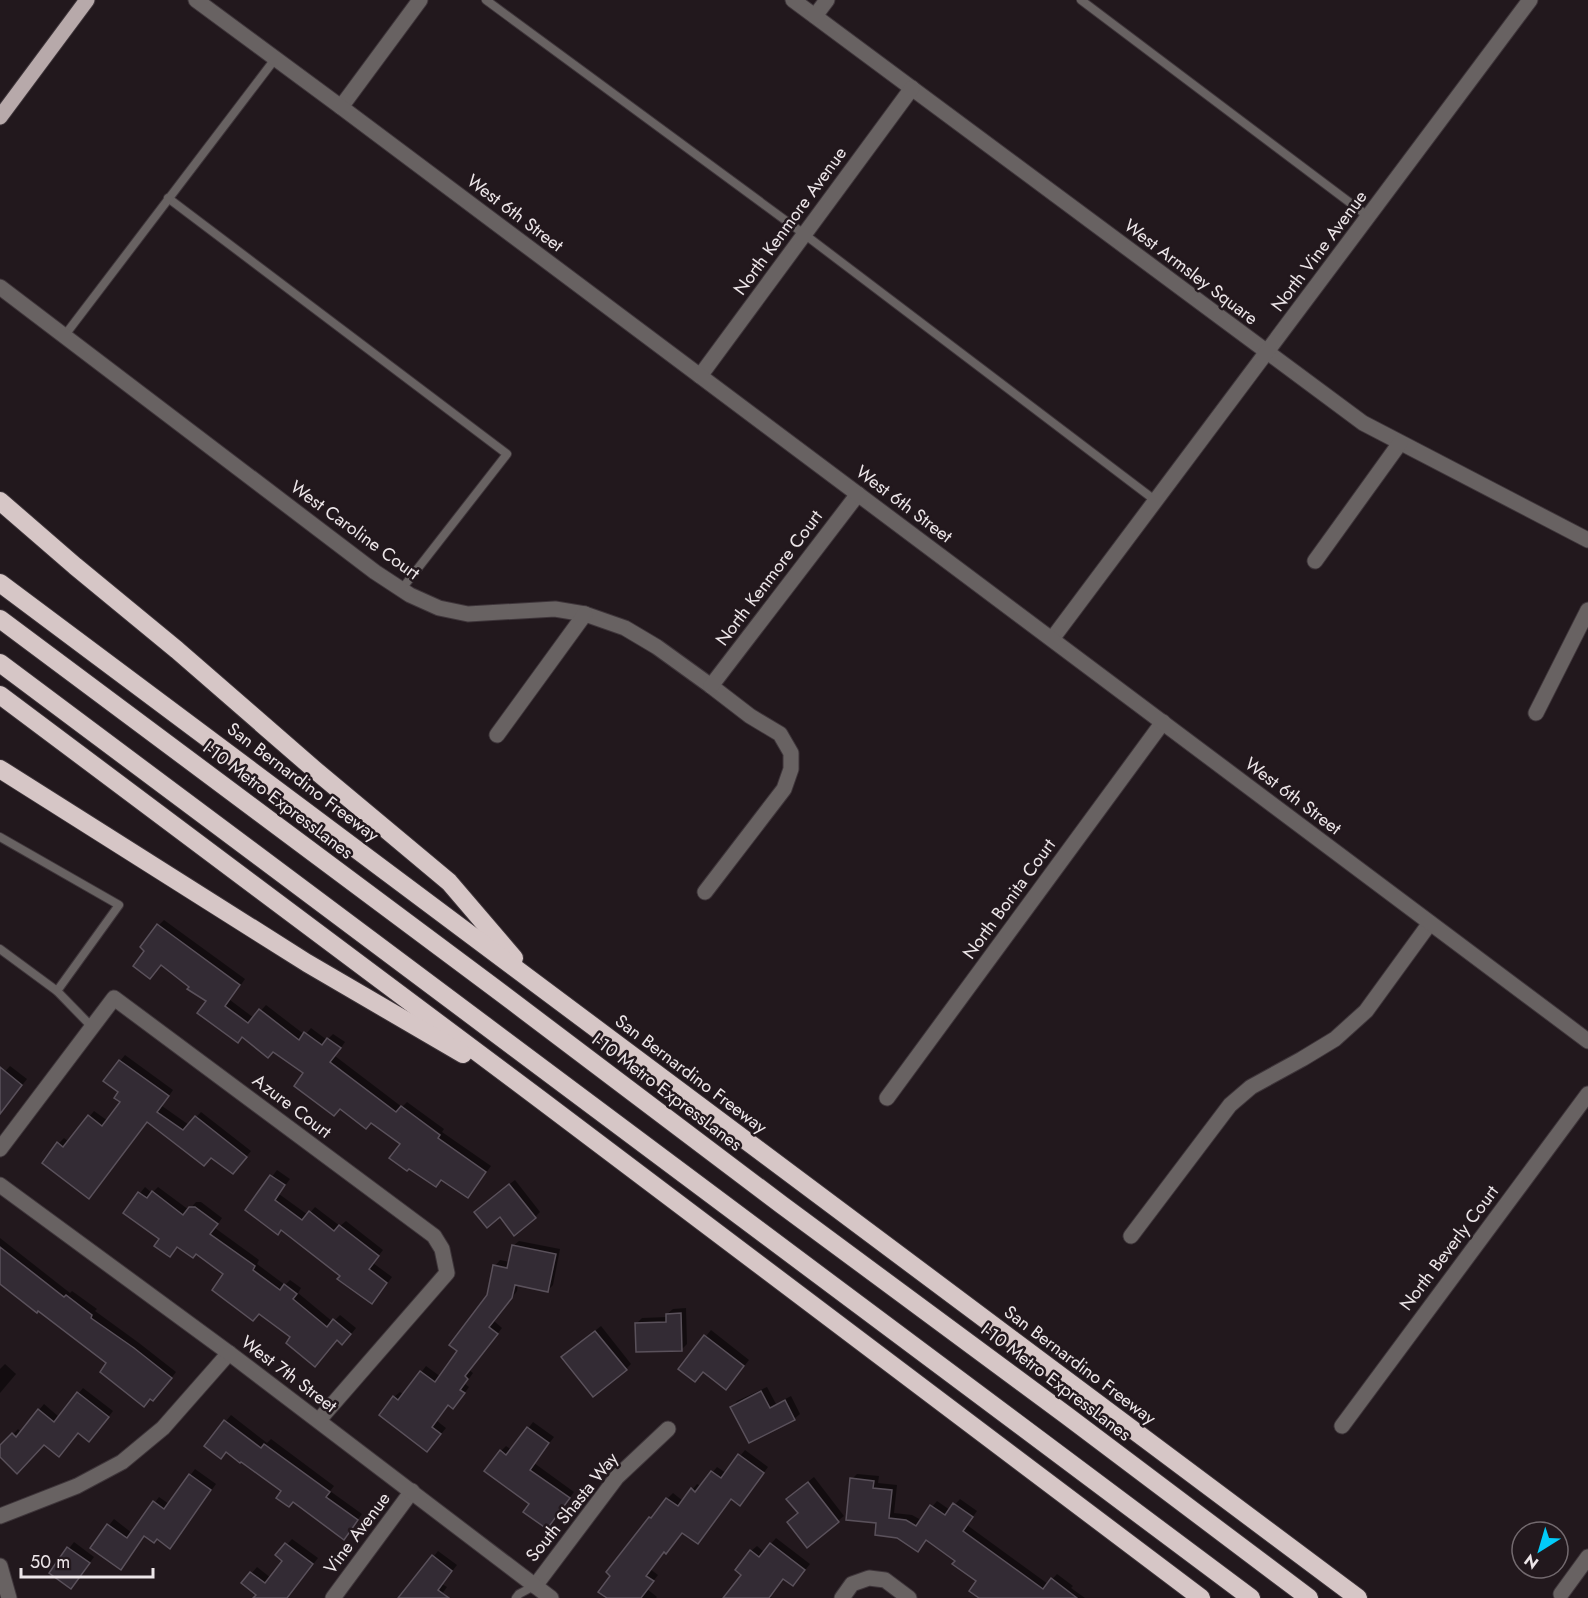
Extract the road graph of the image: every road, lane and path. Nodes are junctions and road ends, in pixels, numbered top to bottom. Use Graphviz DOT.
graph roads {
  1 [pos="87,0"];
  2 [pos="196,0"];
  3 [pos="420,0"];
  4 [pos="486,0"];
  5 [pos="793,0"];
  6 [pos="827,0"];
  7 [pos="1081,0"];
  8 [pos="1530,0"];
  9 [pos="815,16"];
  10 [pos="275,58"];
  11 [pos="912,88"];
  12 [pos="341,107"];
  13 [pos="0,117"];
  14 [pos="168,198"];
  15 [pos="1369,217"];
  16 [pos="804,234"];
  17 [pos="0,287"];
  18 [pos="64,335"];
  19 [pos="1267,353"];
  20 [pos="700,376"];
  21 [pos="1400,443"];
  22 [pos="858,494"];
  23 [pos="0,501"];
  24 [pos="1156,501"];
  25 [pos="1588,540"];
  26 [pos="1315,561"];
  27 [pos="0,583"];
  28 [pos="401,590"];
  29 [pos="1588,610"];
  30 [pos="585,614"];
  31 [pos="0,619"];
  32 [pos="1052,639"];
  33 [pos="0,663"];
  34 [pos="711,686"];
  35 [pos="0,695"];
  36 [pos="1536,713"];
  37 [pos="1163,723"];
  38 [pos="497,735"];
  39 [pos="0,769"];
  40 [pos="0,837"];
  41 [pos="705,892"];
  42 [pos="1430,923"];
  43 [pos="0,950"];
  44 [pos="537,985"];
  45 [pos="57,991"];
  46 [pos="92,1027"];
  47 [pos="1588,1041"];
  48 [pos="1588,1094"];
  49 [pos="887,1098"];
  50 [pos="541,1100"];
  51 [pos="0,1149"];
  52 [pos="0,1185"];
  53 [pos="1131,1236"];
  54 [pos="229,1353"];
  55 [pos="319,1420"];
  56 [pos="1342,1426"];
  57 [pos="668,1429"];
  58 [pos="412,1491"];
  59 [pos="0,1516"];
  60 [pos="1588,1557"];
  61 [pos="0,1566"];
  62 [pos="535,1586"];
  63 [pos="1560,1594"];
  64 [pos="9,1598"];
  65 [pos="333,1598"];
  66 [pos="516,1598"];
  67 [pos="551,1598"];
  68 [pos="842,1598"];
  69 [pos="909,1598"];
  70 [pos="1201,1598"];
  71 [pos="1251,1598"];
  72 [pos="1309,1598"];
  73 [pos="1358,1598"];
  1 -- 13 [label="main road"];
  2 -- 10 [label="street, West 6th Street"];
  3 -- 12 [label="street"];
  4 -- 16 [label="lane"];
  5 -- 9 [label="street, West Armsley Square"];
  6 -- 9 [label="street"];
  7 -- 15 [label="lane"];
  8 -- 15 [label="street, North Vine Avenue"];
  9 -- 11 [label="street, West Armsley Square"];
  10 -- 12 [label="street, West 6th Street"];
  10 -- 14 [label="lane"];
  11 -- 16 [label="street, North Kenmore Avenue"];
  11 -- 19 [label="street, West Armsley Square"];
  12 -- 20 [label="street, West 6th Street"];
  14 -- 18 [label="lane"];
  14 -- 28 [label="lane"];
  15 -- 19 [label="street, North Vine Avenue"];
  16 -- 20 [label="street, North Kenmore Avenue"];
  16 -- 24 [label="lane"];
  17 -- 18 [label="street, West Caroline Court"];
  18 -- 28 [label="street, West Caroline Court"];
  19 -- 21 [label="street, West Armsley Square"];
  19 -- 24 [label="street, North Vine Avenue"];
  20 -- 22 [label="street, West 6th Street"];
  21 -- 25 [label="street, West Armsley Square"];
  21 -- 26 [label="street"];
  22 -- 32 [label="street, West 6th Street"];
  22 -- 34 [label="street, North Kenmore Court"];
  23 -- 44 [label="highway"];
  24 -- 32 [label="street, North Vine Avenue"];
  27 -- 44 [label="highway, San Bernardino Freeway"];
  28 -- 30 [label="street, West Caroline Court"];
  29 -- 36 [label="street"];
  30 -- 34 [label="street, West Caroline Court"];
  30 -- 38 [label="street"];
  31 -- 72 [label="highway, I-10 Metro ExpressLanes"];
  32 -- 37 [label="street, West 6th Street"];
  33 -- 71 [label="highway"];
  34 -- 41 [label="street, West Caroline Court"];
  35 -- 50 [label="highway"];
  37 -- 42 [label="street, West 6th Street"];
  37 -- 49 [label="street, North Bonita Court"];
  39 -- 50 [label="highway"];
  40 -- 45 [label="lane"];
  42 -- 47 [label="street, West 6th Street"];
  42 -- 53 [label="street"];
  43 -- 45 [label="lane"];
  44 -- 73 [label="highway, San Bernardino Freeway"];
  45 -- 46 [label="lane"];
  46 -- 51 [label="street"];
  46 -- 55 [label="street, Azure Court"];
  48 -- 56 [label="street, North Beverly Court"];
  50 -- 70 [label="highway"];
  52 -- 54 [label="street, West 7th Street"];
  54 -- 55 [label="street, West 7th Street"];
  54 -- 59 [label="street"];
  55 -- 58 [label="street, West 7th Street"];
  57 -- 62 [label="street, South Shasta Way"];
  58 -- 62 [label="street, West 7th Street"];
  58 -- 65 [label="street, Vine Avenue"];
  60 -- 63 [label="street"];
  61 -- 64 [label="street"];
  62 -- 66 [label="lane"];
  62 -- 67 [label="street, West 7th Street"];
  68 -- 69 [label="street"];
}
